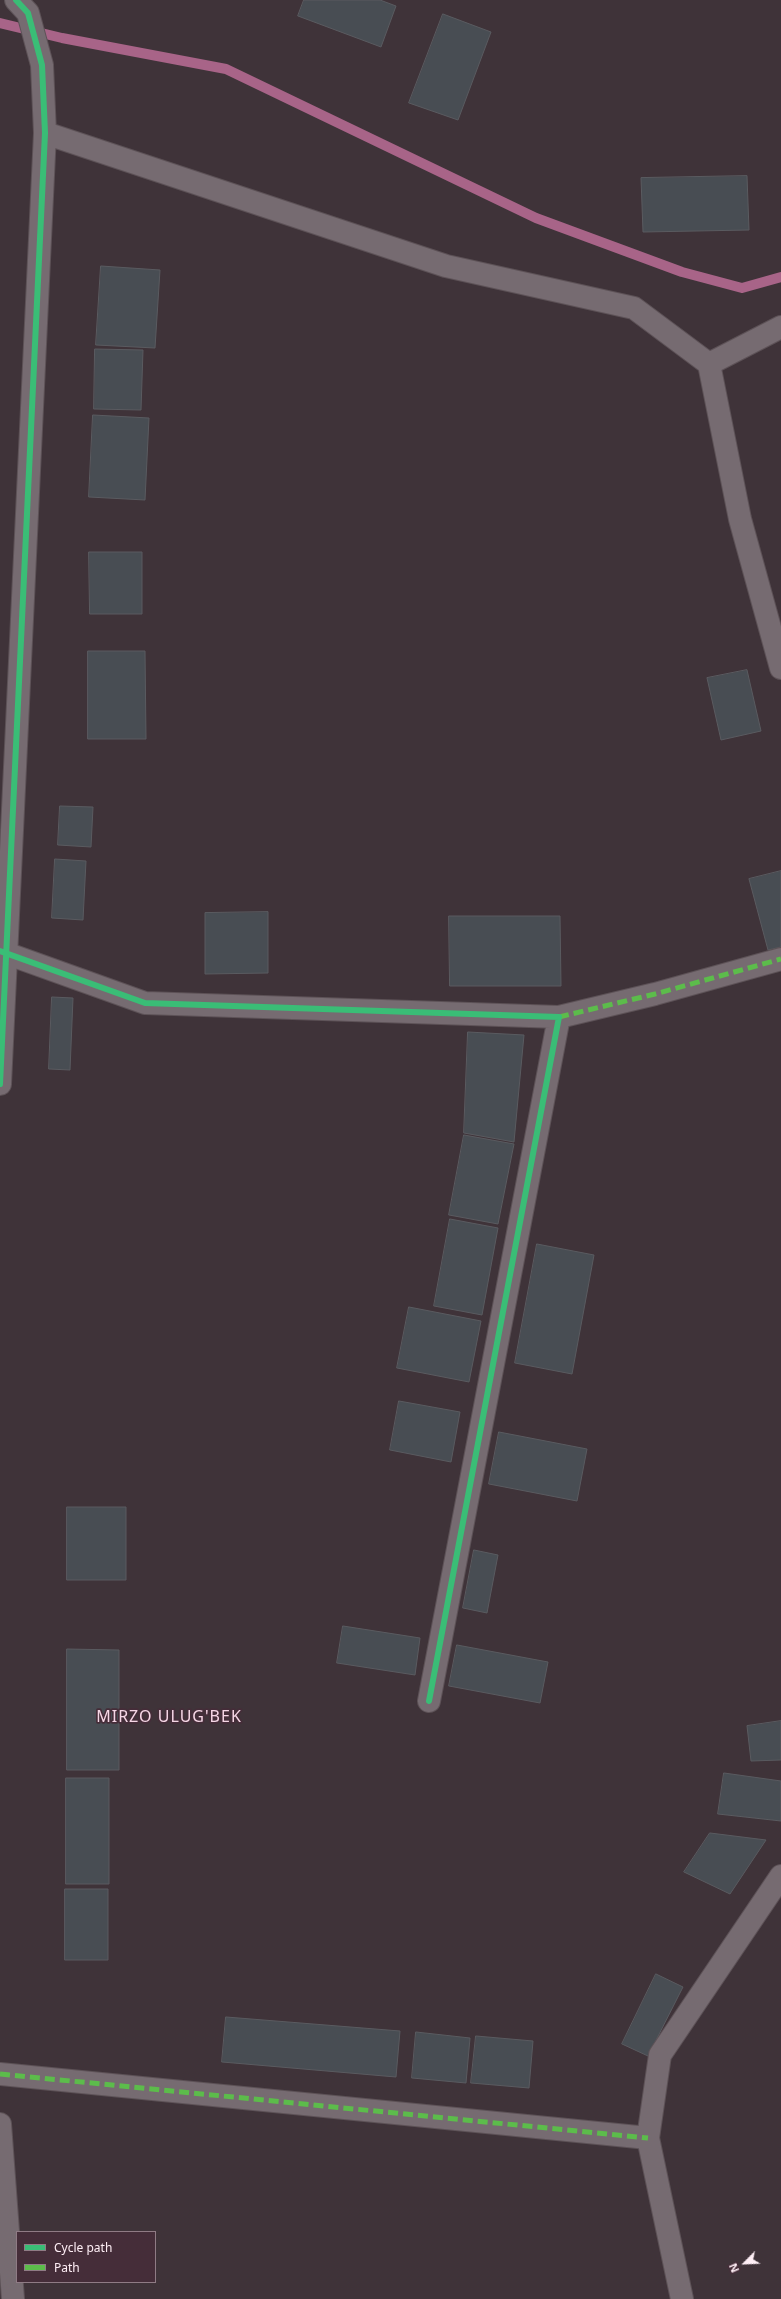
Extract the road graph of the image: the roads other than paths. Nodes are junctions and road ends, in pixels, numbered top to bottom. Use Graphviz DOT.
graph roads {
  1 [pos="22,7"];
  2 [pos="45,133"];
  3 [pos="781,327"];
  4 [pos="709,364"];
  5 [pos="781,668"];
  6 [pos="3,951"];
  7 [pos="781,959"];
  8 [pos="559,1017"];
  9 [pos="0,1084"];
  10 [pos="429,1701"];
  11 [pos="781,1876"];
  12 [pos="0,2074"];
  13 [pos="0,2124"];
  14 [pos="648,2138"];
  15 [pos="13,2299"];
  16 [pos="682,2299"];
  1 -- 2 [label="street"];
  2 -- 4 [label="street"];
  2 -- 6 [label="street"];
  3 -- 4 [label="street"];
  4 -- 5 [label="street"];
  6 -- 8 [label="street"];
  6 -- 9 [label="street"];
  7 -- 8 [label="street"];
  8 -- 10 [label="street"];
  11 -- 14 [label="street"];
  12 -- 14 [label="street"];
  13 -- 15 [label="street"];
  14 -- 16 [label="street"];
}
